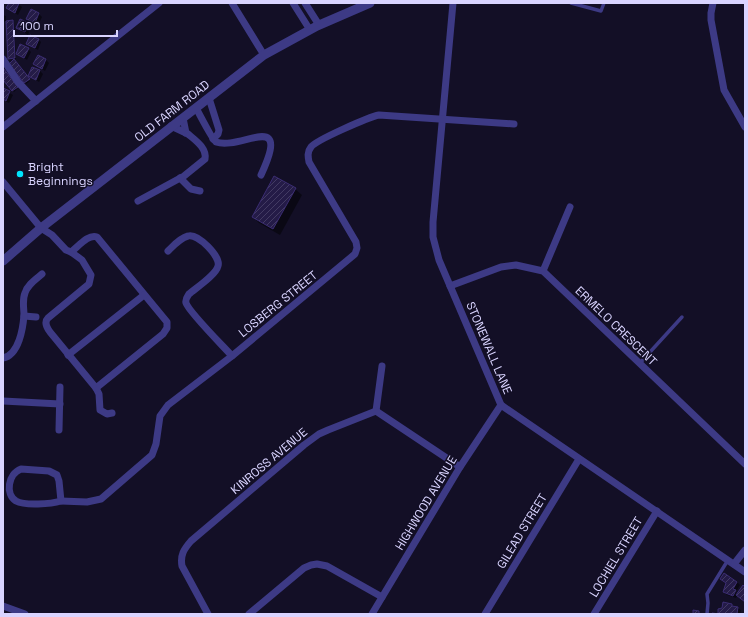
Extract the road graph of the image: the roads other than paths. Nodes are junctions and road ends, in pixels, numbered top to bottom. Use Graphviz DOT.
graph roads {
  1 [pos="159,3"];
  2 [pos="232,3"];
  3 [pos="293,3"];
  4 [pos="305,3"];
  5 [pos="368,3"];
  6 [pos="571,3"];
  7 [pos="604,3"];
  8 [pos="714,3"];
  9 [pos="452,5"];
  10 [pos="319,26"];
  11 [pos="310,30"];
  12 [pos="264,55"];
  13 [pos="3,59"];
  14 [pos="209,98"];
  15 [pos="36,101"];
  16 [pos="196,108"];
  17 [pos="183,118"];
  18 [pos="442,119"];
  19 [pos="514,124"];
  20 [pos="171,126"];
  21 [pos="3,127"];
  22 [pos="745,127"];
  23 [pos="187,133"];
  24 [pos="213,139"];
  25 [pos="261,175"];
  26 [pos="180,178"];
  27 [pos="3,182"];
  28 [pos="200,191"];
  29 [pos="138,201"];
  30 [pos="570,207"];
  31 [pos="41,228"];
  32 [pos="168,251"];
  33 [pos="71,252"];
  34 [pos="3,261"];
  35 [pos="543,271"];
  36 [pos="42,274"];
  37 [pos="450,286"];
  38 [pos="144,294"];
  39 [pos="24,316"];
  40 [pos="682,317"];
  41 [pos="36,318"];
  42 [pos="68,355"];
  43 [pos="232,356"];
  44 [pos="3,358"];
  45 [pos="639,363"];
  46 [pos="382,366"];
  47 [pos="60,387"];
  48 [pos="96,388"];
  49 [pos="3,401"];
  50 [pos="60,404"];
  51 [pos="501,404"];
  52 [pos="376,411"];
  53 [pos="112,413"];
  54 [pos="59,430"];
  55 [pos="579,459"];
  56 [pos="745,464"];
  57 [pos="460,467"];
  58 [pos="61,501"];
  59 [pos="657,511"];
  60 [pos="745,550"];
  61 [pos="728,560"];
  62 [pos="734,564"];
  63 [pos="745,572"];
  64 [pos="382,598"];
  65 [pos="3,606"];
  66 [pos="25,614"];
  67 [pos="208,614"];
  68 [pos="249,614"];
  69 [pos="372,614"];
  70 [pos="485,614"];
  71 [pos="594,614"];
  72 [pos="707,614"];
  1 -- 15 [label="street"];
  2 -- 12 [label="street"];
  3 -- 11 [label="street"];
  4 -- 10 [label="street"];
  5 -- 10 [label="street, OLD FARM ROAD"];
  6 -- 7 [label="lane"];
  8 -- 22 [label="street"];
  9 -- 18 [label="street, STONEWALL LANE"];
  10 -- 11 [label="street, OLD FARM ROAD"];
  11 -- 12 [label="street, OLD FARM ROAD"];
  12 -- 14 [label="street, OLD FARM ROAD"];
  13 -- 15 [label="street"];
  14 -- 16 [label="street, OLD FARM ROAD"];
  14 -- 24 [label="street"];
  15 -- 21 [label="street"];
  16 -- 17 [label="street, OLD FARM ROAD"];
  16 -- 24 [label="street"];
  17 -- 20 [label="street, OLD FARM ROAD"];
  17 -- 23 [label="street"];
  18 -- 19 [label="street"];
  18 -- 37 [label="street, STONEWALL LANE"];
  18 -- 43 [label="street, LOSBERG STREET"];
  20 -- 23 [label="street"];
  20 -- 31 [label="street, OLD FARM ROAD"];
  23 -- 26 [label="street"];
  24 -- 25 [label="street"];
  26 -- 28 [label="street"];
  26 -- 29 [label="street"];
  27 -- 31 [label="street"];
  30 -- 35 [label="street"];
  31 -- 33 [label="street"];
  31 -- 34 [label="street, OLD FARM ROAD"];
  32 -- 43 [label="street"];
  33 -- 38 [label="street"];
  33 -- 42 [label="street"];
  35 -- 37 [label="street"];
  35 -- 45 [label="street, ERMELO CRESCENT"];
  36 -- 39 [label="street"];
  37 -- 51 [label="street, STONEWALL LANE"];
  38 -- 42 [label="street"];
  38 -- 48 [label="street"];
  39 -- 41 [label="street"];
  39 -- 44 [label="street"];
  40 -- 45 [label="lane"];
  42 -- 48 [label="street"];
  43 -- 58 [label="street, LOSBERG STREET"];
  45 -- 56 [label="street, ERMELO CRESCENT"];
  46 -- 52 [label="street"];
  47 -- 50 [label="street"];
  48 -- 53 [label="street"];
  49 -- 50 [label="street"];
  50 -- 54 [label="street"];
  51 -- 55 [label="street, STONEWALL LANE"];
  51 -- 57 [label="street, HIGHWOOD AVENUE"];
  52 -- 57 [label="street"];
  52 -- 67 [label="street, KINROSS AVENUE"];
  55 -- 59 [label="street, STONEWALL LANE"];
  55 -- 70 [label="street, GILEAD STREET"];
  57 -- 64 [label="street, HIGHWOOD AVENUE"];
  58 -- 58 [label="street"];
  59 -- 61 [label="street, STONEWALL LANE"];
  59 -- 71 [label="street, LOCHIEL STREET"];
  60 -- 62 [label="street"];
  61 -- 62 [label="street, STONEWALL LANE"];
  61 -- 72 [label="lane"];
  62 -- 63 [label="street, STONEWALL LANE"];
  64 -- 68 [label="street"];
  64 -- 69 [label="street, HIGHWOOD AVENUE"];
  65 -- 66 [label="street"];
}
